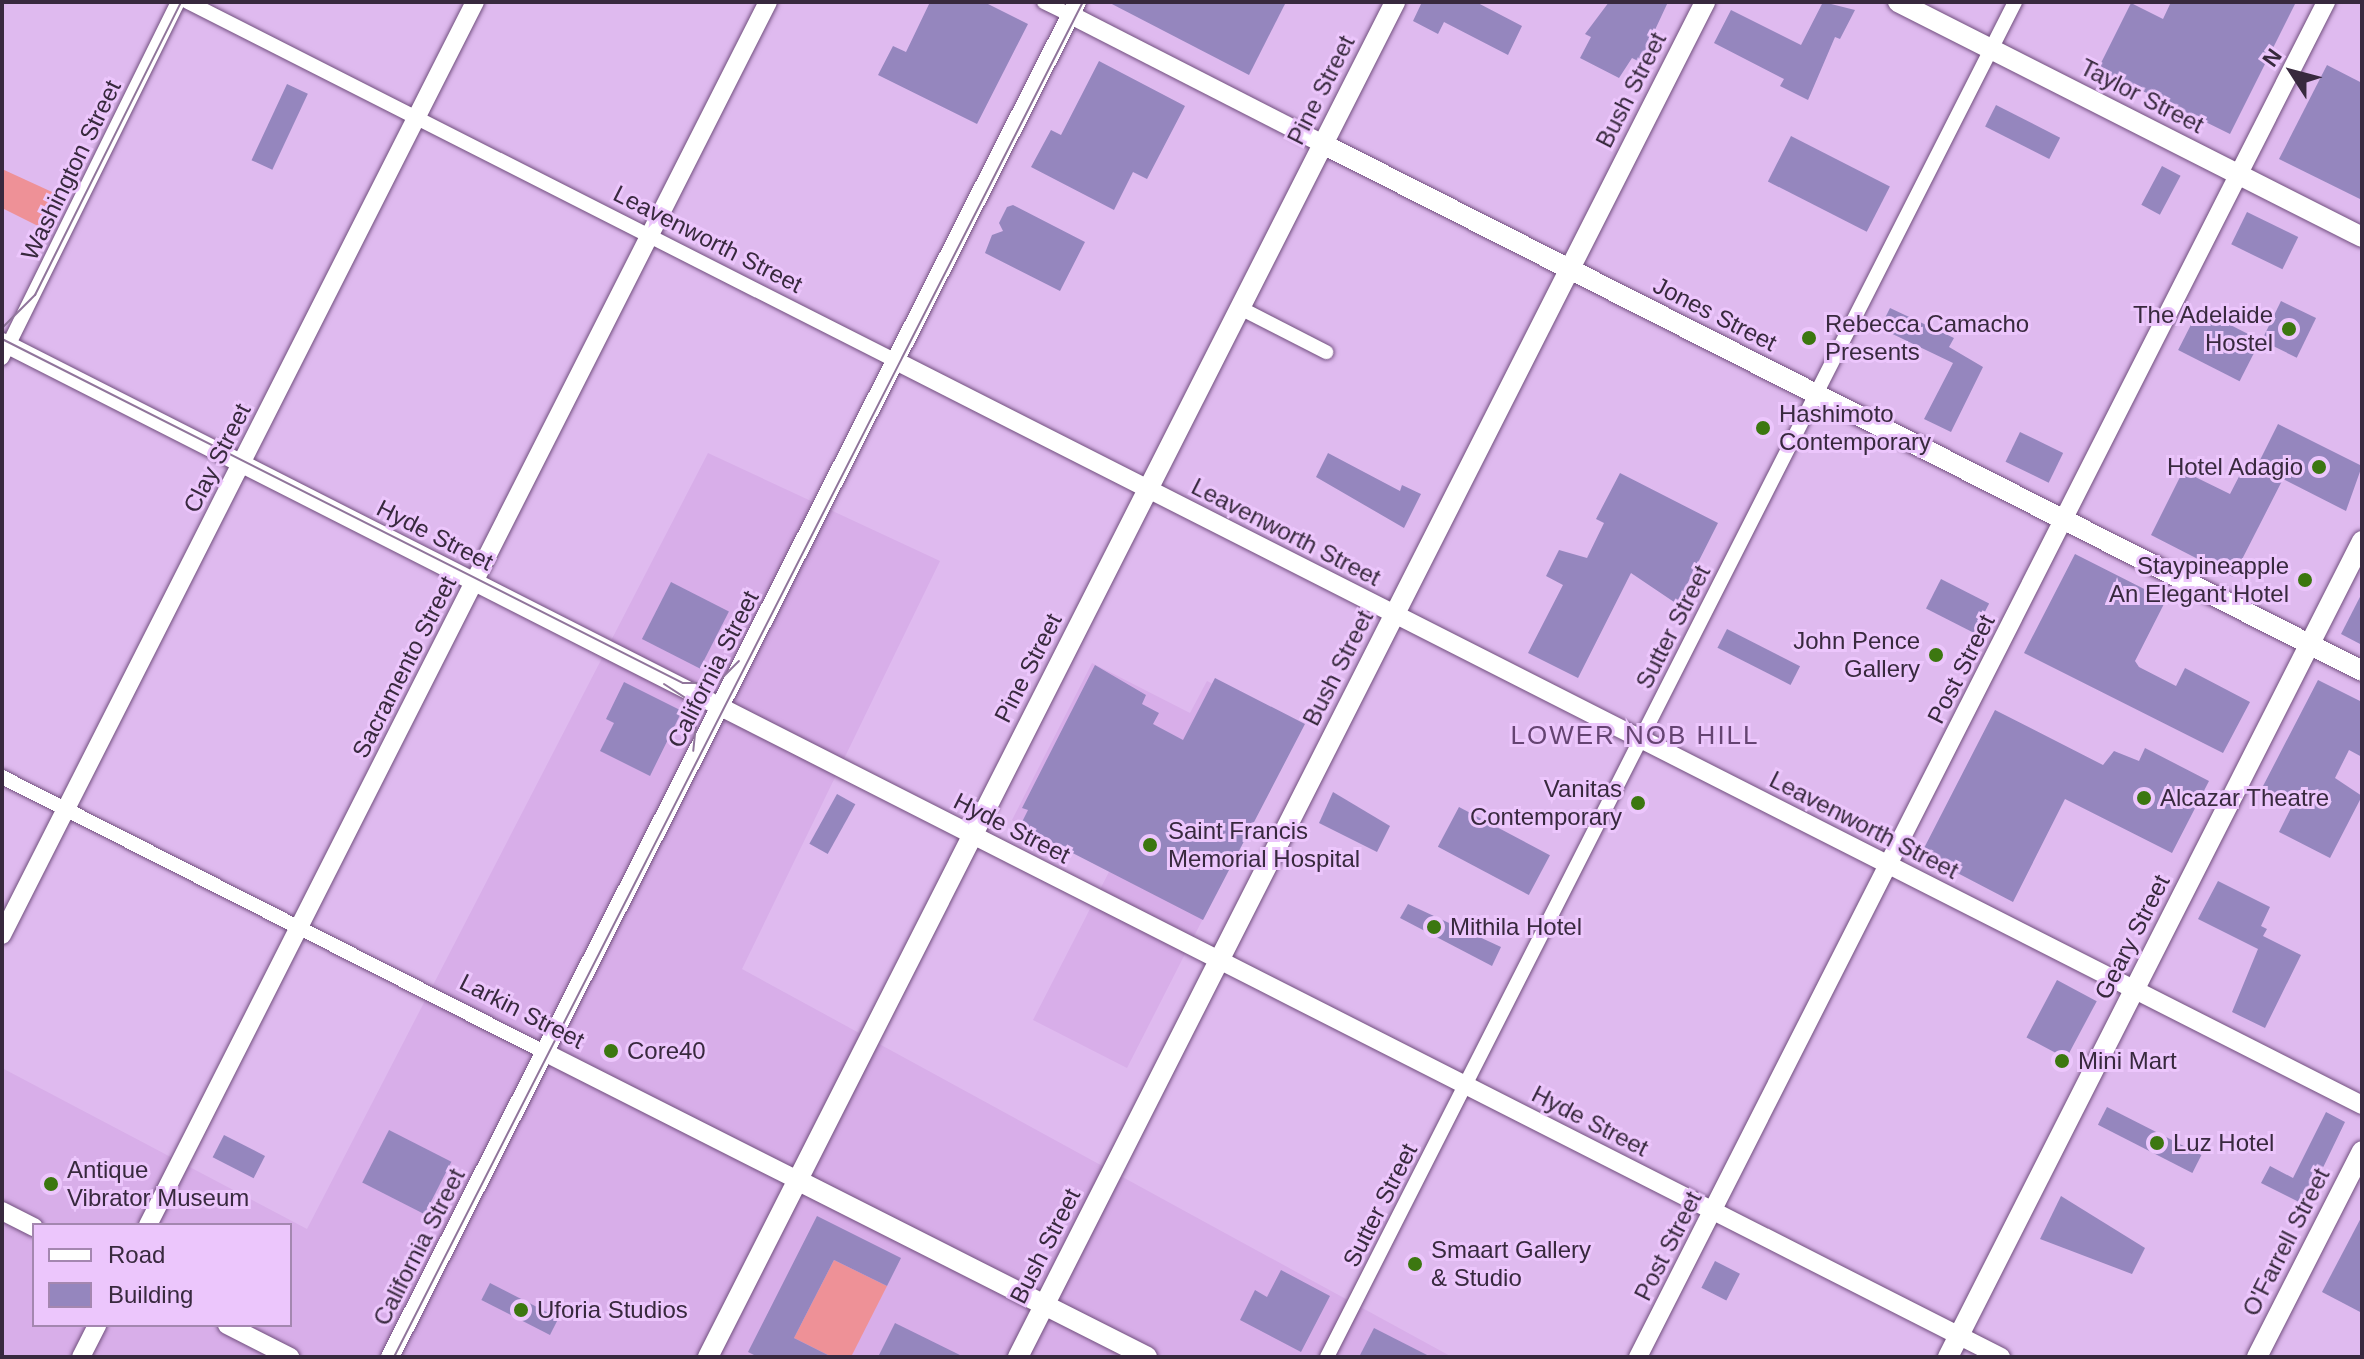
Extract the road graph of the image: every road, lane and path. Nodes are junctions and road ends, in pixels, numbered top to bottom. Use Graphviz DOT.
graph roads {
  1 [pos="178,2"];
  2 [pos="188,2"];
  3 [pos="475,2"];
  4 [pos="768,2"];
  5 [pos="1044,2"];
  6 [pos="1395,2"];
  7 [pos="1705,2"];
  8 [pos="1898,2"];
  9 [pos="2015,2"];
  10 [pos="2326,2"];
  11 [pos="1074,9"];
  12 [pos="1991,49"];
  13 [pos="417,118"];
  14 [pos="1323,144"];
  15 [pos="2239,174"];
  16 [pos="650,236"];
  17 [pos="2362,237"];
  18 [pos="1569,269"];
  19 [pos="1240,308"];
  20 [pos="4,348"];
  21 [pos="1326,352"];
  22 [pos="896,361"];
  23 [pos="1816,394"];
  24 [pos="242,463"];
  25 [pos="1148,489"];
  26 [pos="2064,520"];
  27 [pos="2362,541"];
  28 [pos="474,582"];
  29 [pos="1394,614"];
  30 [pos="2309,644"];
  31 [pos="2362,671"];
  32 [pos="721,706"];
  33 [pos="1641,739"];
  34 [pos="2,777"];
  35 [pos="66,809"];
  36 [pos="972,835"];
  37 [pos="1888,865"];
  38 [pos="299,927"];
  39 [pos="2,935"];
  40 [pos="1219,960"];
  41 [pos="2134,989"];
  42 [pos="544,1052"];
  43 [pos="1465,1085"];
  44 [pos="2362,1105"];
  45 [pos="2362,1151"];
  46 [pos="797,1180"];
  47 [pos="2,1211"];
  48 [pos="1713,1211"];
  49 [pos="149,1223"];
  50 [pos="32,1226"];
  51 [pos="1044,1305"];
  52 [pos="96,1327"];
  53 [pos="231,1327"];
  54 [pos="1959,1335"];
  55 [pos="81,1357"];
  56 [pos="290,1357"];
  57 [pos="390,1357"];
  58 [pos="708,1357"];
  59 [pos="1018,1357"];
  60 [pos="1147,1357"];
  61 [pos="1327,1357"];
  62 [pos="1638,1357"];
  63 [pos="1948,1357"];
  64 [pos="2001,1357"];
  65 [pos="2257,1357"];
  1 -- 20 [label="street, Washington Street"];
  2 -- 13 [label="street, Leavenworth Street"];
  3 -- 13 [label="street, Clay Street"];
  4 -- 16 [label="street, Sacramento Street"];
  5 -- 11 [label="street, Jones Street"];
  6 -- 14 [label="main road, Pine Street"];
  7 -- 18 [label="main road, Bush Street"];
  8 -- 12 [label="main road, Taylor Street"];
  9 -- 12 [label="street, Sutter Street"];
  10 -- 15 [label="street, Post Street"];
  11 -- 14 [label="street, Jones Street"];
  11 -- 22 [label="street, California Street"];
  12 -- 15 [label="main road, Taylor Street"];
  12 -- 23 [label="street, Sutter Street"];
  13 -- 16 [label="street, Leavenworth Street"];
  13 -- 24 [label="street, Clay Street"];
  14 -- 18 [label="main road, Jones Street"];
  14 -- 19 [label="main road, Pine Street"];
  15 -- 17 [label="main road, Taylor Street"];
  15 -- 26 [label="street, Post Street"];
  16 -- 22 [label="street, Leavenworth Street"];
  16 -- 28 [label="street, Sacramento Street"];
  18 -- 23 [label="main road, Jones Street"];
  18 -- 29 [label="main road, Bush Street"];
  19 -- 21 [label="street"];
  19 -- 25 [label="main road, Pine Street"];
  20 -- 24 [label="street, Hyde Street"];
  22 -- 25 [label="street, Leavenworth Street"];
  22 -- 32 [label="street, California Street"];
  23 -- 26 [label="main road, Jones Street"];
  23 -- 33 [label="street, Sutter Street"];
  24 -- 28 [label="street, Hyde Street"];
  24 -- 35 [label="street, Clay Street"];
  25 -- 29 [label="street, Leavenworth Street"];
  25 -- 36 [label="main road, Pine Street"];
  26 -- 30 [label="main road, Jones Street"];
  26 -- 37 [label="street, Post Street"];
  27 -- 30 [label="main road, Geary Street"];
  28 -- 32 [label="street, Hyde Street"];
  28 -- 38 [label="street, Sacramento Street"];
  29 -- 33 [label="street, Leavenworth Street"];
  29 -- 40 [label="main road, Bush Street"];
  30 -- 31 [label="main road, Jones Street"];
  30 -- 41 [label="main road, Geary Street"];
  32 -- 36 [label="street, Hyde Street"];
  32 -- 42 [label="street, California Street"];
  33 -- 37 [label="street, Leavenworth Street"];
  33 -- 43 [label="street, Sutter Street"];
  34 -- 35 [label="street, Larkin Street"];
  35 -- 38 [label="street, Larkin Street"];
  35 -- 39 [label="street, Clay Street"];
  36 -- 40 [label="street, Hyde Street"];
  36 -- 46 [label="main road, Pine Street"];
  37 -- 41 [label="street, Leavenworth Street"];
  37 -- 48 [label="street, Post Street"];
  38 -- 42 [label="street, Larkin Street"];
  38 -- 49 [label="street, Sacramento Street"];
  40 -- 43 [label="street, Hyde Street"];
  40 -- 51 [label="main road, Bush Street"];
  41 -- 44 [label="street, Leavenworth Street"];
  41 -- 54 [label="main road, Geary Street"];
  42 -- 46 [label="street, Larkin Street"];
  42 -- 57 [label="street, California Street"];
  43 -- 48 [label="street, Hyde Street"];
  43 -- 61 [label="street, Sutter Street"];
  45 -- 65 [label="main road, O'Farrell Street"];
  46 -- 51 [label="main road, Larkin Street"];
  46 -- 58 [label="main road, Pine Street"];
  47 -- 50 [label="street"];
  48 -- 54 [label="street, Hyde Street"];
  48 -- 62 [label="street, Post Street"];
  51 -- 59 [label="main road, Bush Street"];
  51 -- 60 [label="main road, Larkin Street"];
  52 -- 55 [label="street"];
  53 -- 56 [label="street"];
  54 -- 63 [label="main road, Geary Street"];
  54 -- 64 [label="street, Hyde Street"];
}
